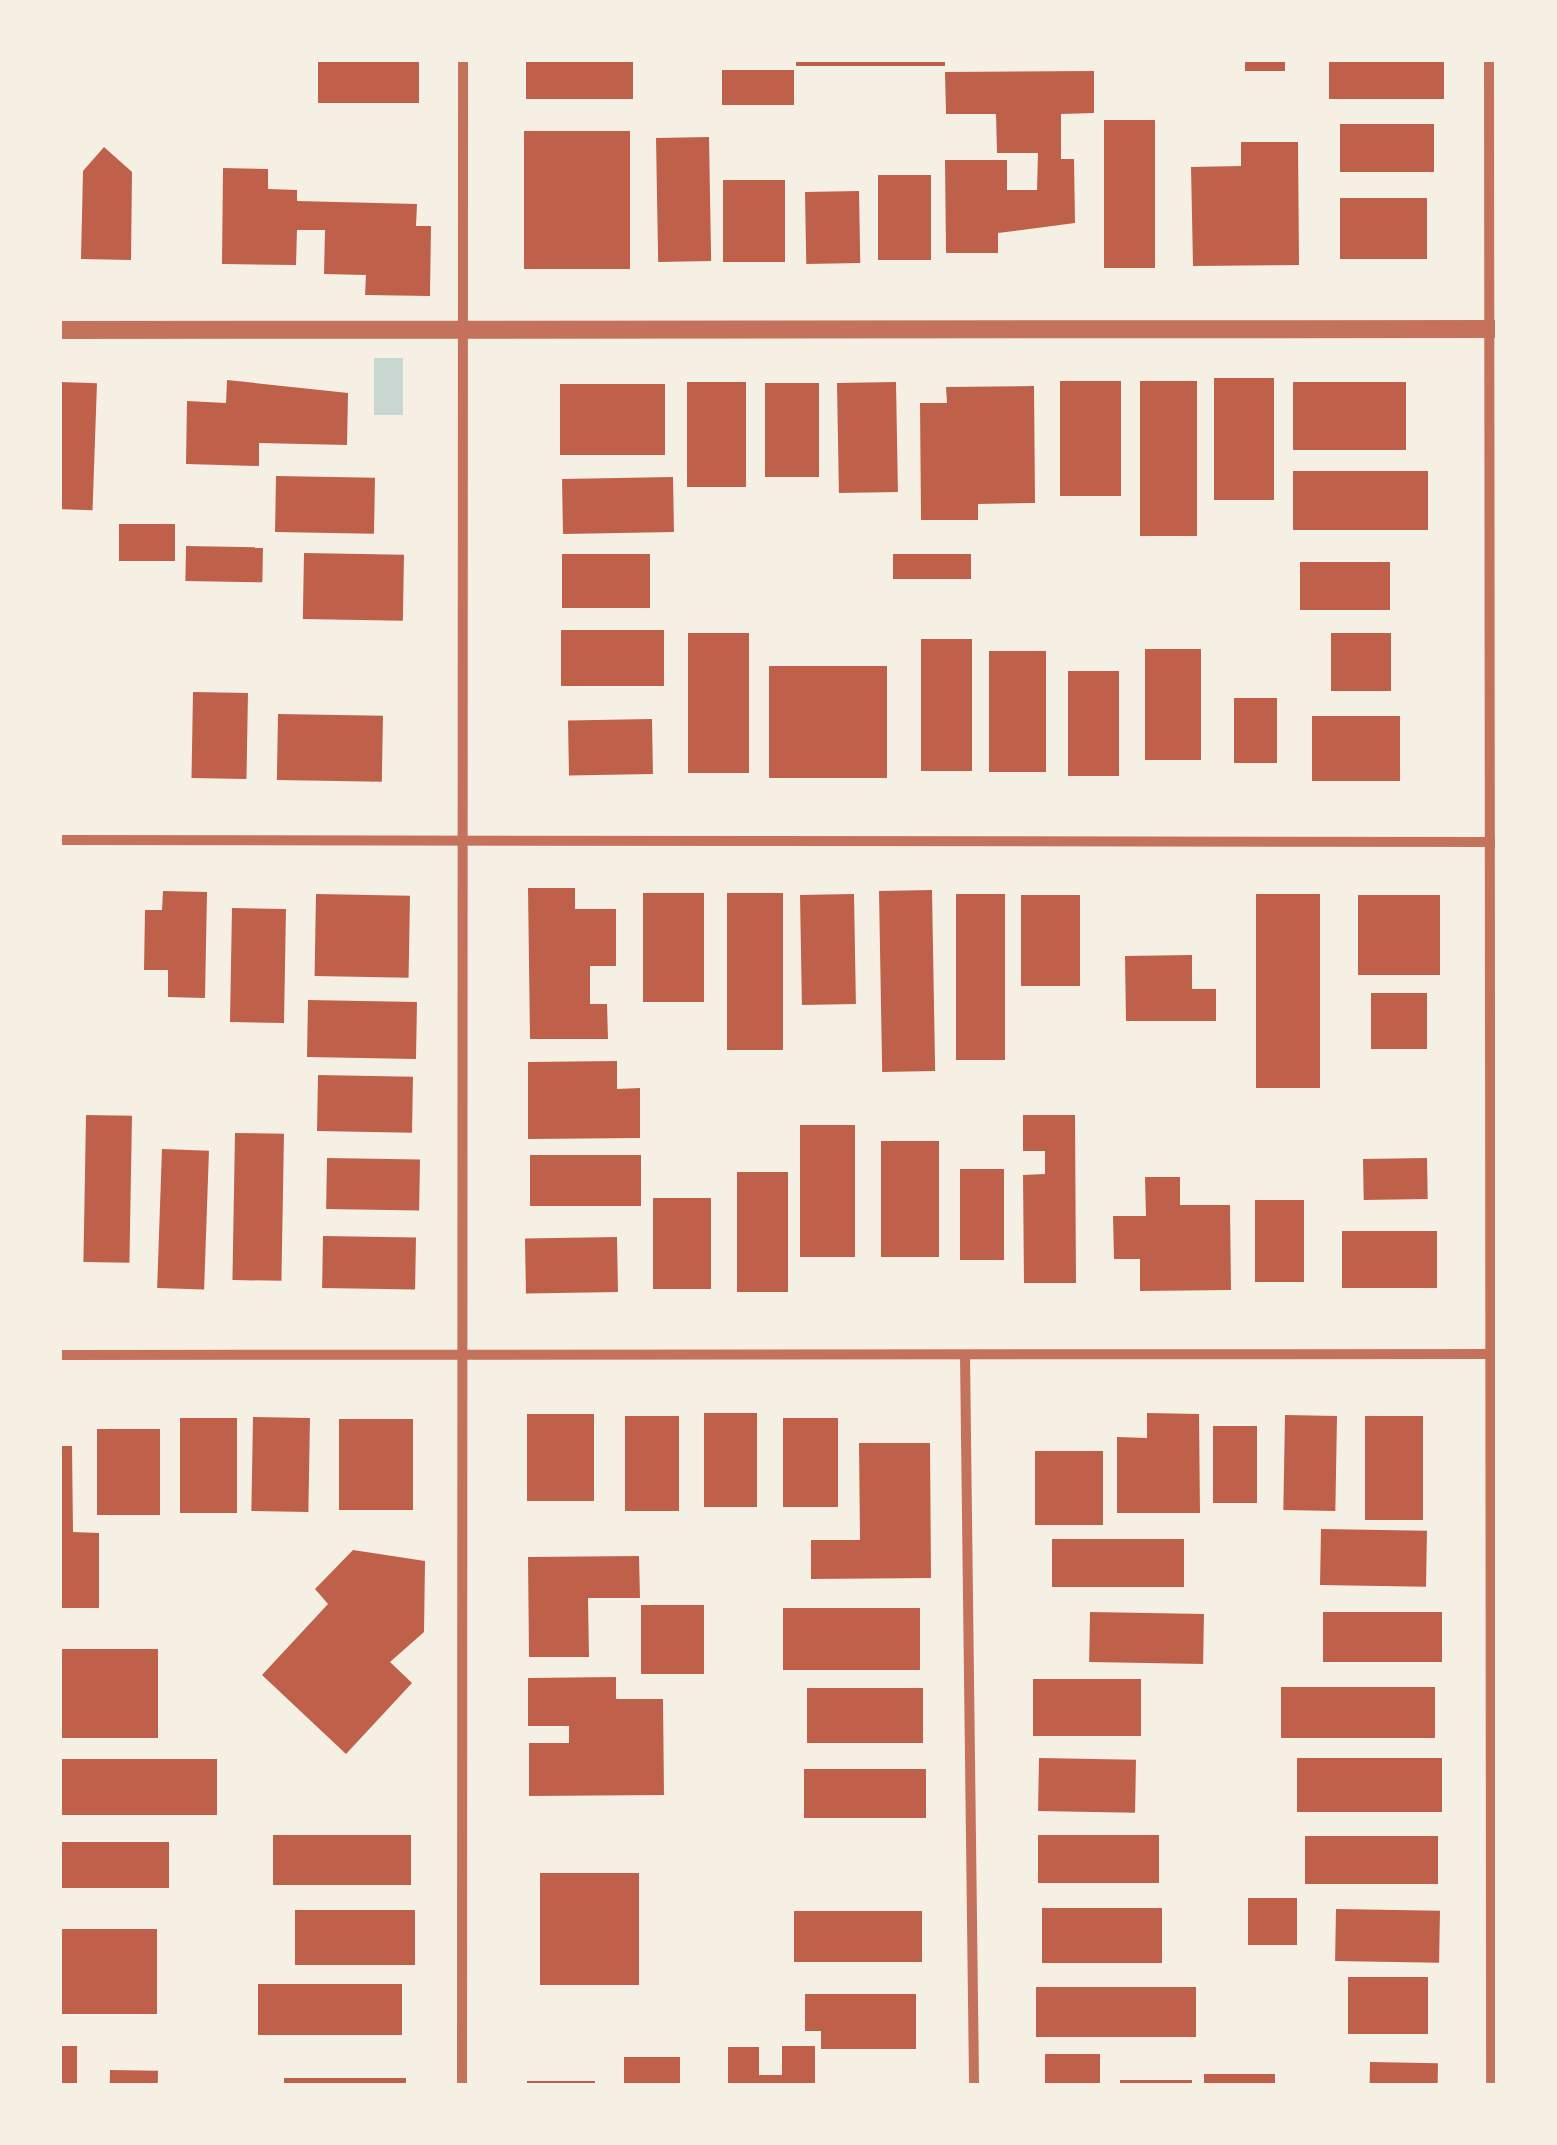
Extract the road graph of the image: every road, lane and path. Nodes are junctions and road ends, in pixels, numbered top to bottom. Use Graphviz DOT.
graph roads {
  1 [pos="463,60"];
  2 [pos="1489,60"];
  3 [pos="1492,329"];
  4 [pos="60,330"];
  5 [pos="459,330"];
  6 [pos="60,840"];
  7 [pos="456,841"];
  8 [pos="1496,842"];
  9 [pos="60,1354"];
  10 [pos="456,1354"];
  11 [pos="965,1354"];
  12 [pos="1491,1354"];
  13 [pos="462,2085"];
  14 [pos="974,2085"];
  15 [pos="1491,2085"];
  1 -- 5 [label="street"];
  2 -- 3 [label="street"];
  3 -- 5 [label="street"];
  3 -- 8 [label="street"];
  4 -- 5 [label="street"];
  5 -- 7 [label="street"];
  6 -- 7 [label="street"];
  7 -- 8 [label="street"];
  7 -- 10 [label="street"];
  8 -- 12 [label="street"];
  9 -- 10 [label="street"];
  10 -- 11 [label="street"];
  10 -- 13 [label="street"];
  11 -- 12 [label="street"];
  11 -- 14 [label="street"];
  12 -- 15 [label="street"];
}
